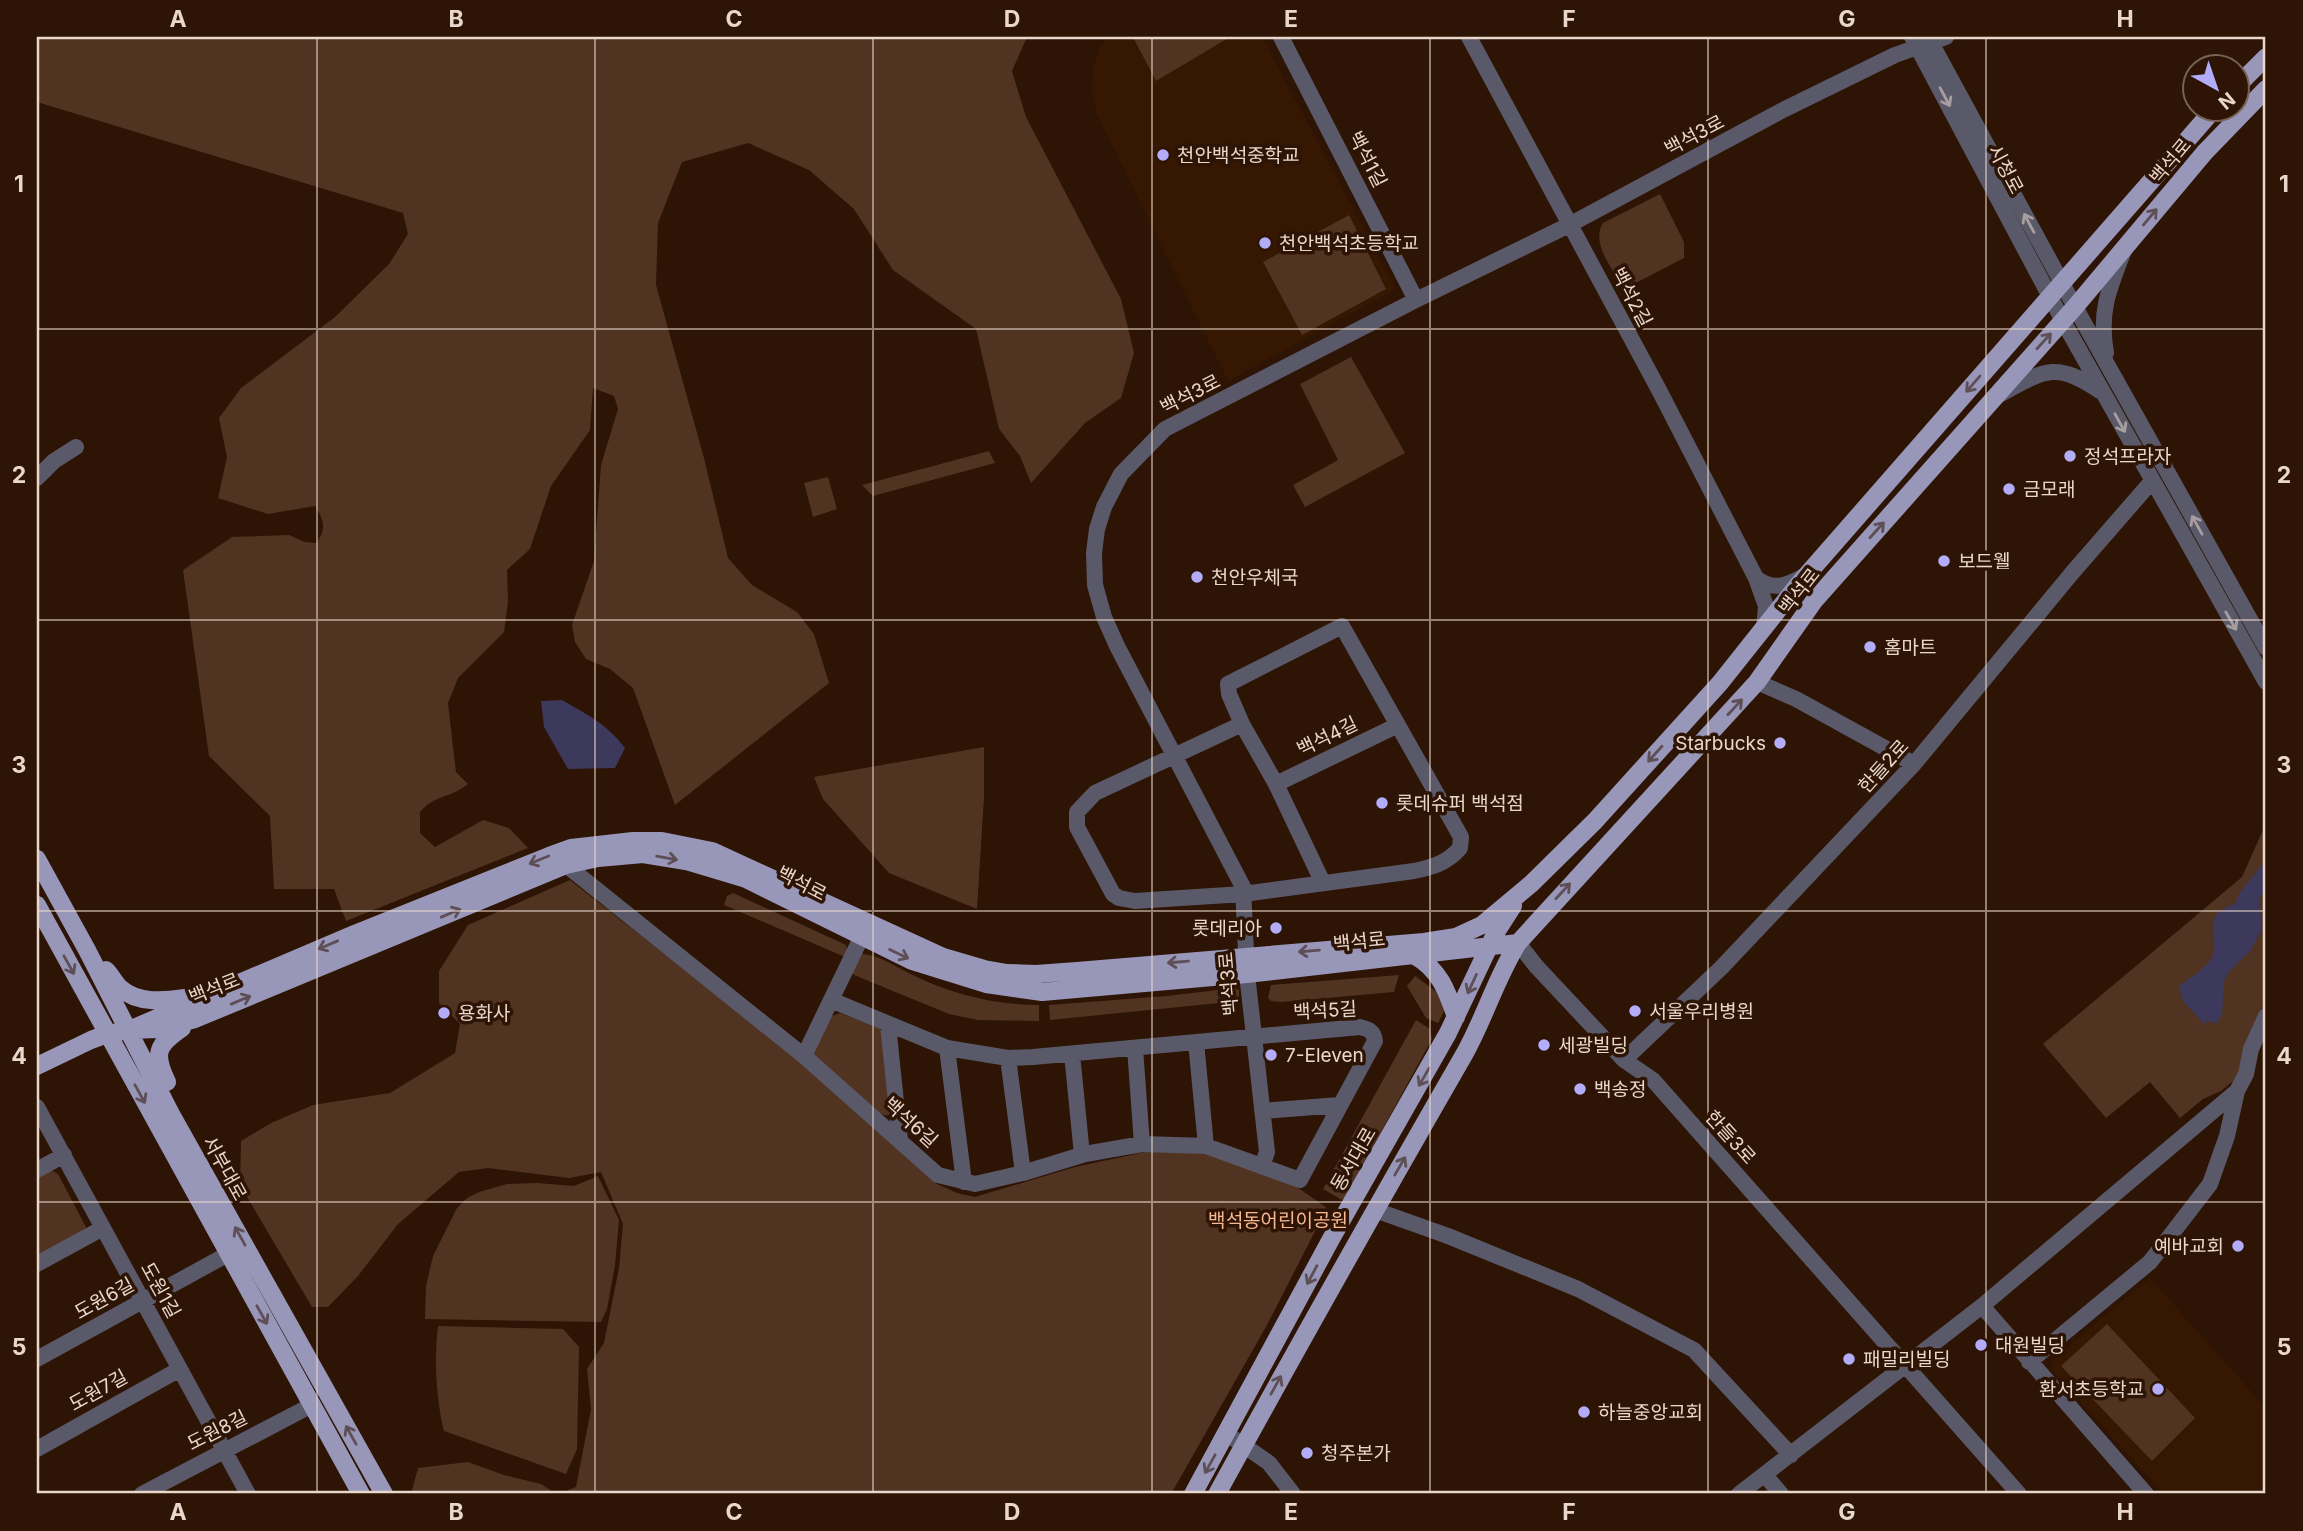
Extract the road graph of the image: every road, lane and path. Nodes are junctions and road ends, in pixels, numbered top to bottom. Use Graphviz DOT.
graph roads {
  1 [pos="1281,37"];
  2 [pos="1469,37"];
  3 [pos="1927,40"];
  4 [pos="2266,57"];
  5 [pos="2250,73"];
  6 [pos="2266,89"];
  7 [pos="2203,122"];
  8 [pos="1569,225"];
  9 [pos="2125,248"];
  10 [pos="2056,289"];
  11 [pos="1416,300"];
  12 [pos="2069,314"];
  13 [pos="2108,366"];
  14 [pos="2103,393"];
  15 [pos="1995,397"];
  16 [pos="76,447"];
  17 [pos="37,478"];
  18 [pos="2151,481"];
  19 [pos="1809,573"];
  20 [pos="1756,578"];
  21 [pos="1764,629"];
  22 [pos="2266,648"];
  23 [pos="1757,682"];
  24 [pos="2266,682"];
  25 [pos="1242,724"];
  26 [pos="1396,726"];
  27 [pos="1174,755"];
  28 [pos="1913,764"];
  29 [pos="1276,784"];
  30 [pos="37,859"];
  31 [pos="566,865"];
  32 [pos="1323,883"];
  33 [pos="1531,884"];
  34 [pos="1243,894"];
  35 [pos="37,905"];
  36 [pos="862,936"];
  37 [pos="1456,937"];
  38 [pos="1492,940"];
  39 [pos="1518,943"];
  40 [pos="87,950"];
  41 [pos="1415,956"];
  42 [pos="1246,965"];
  43 [pos="208,995"];
  44 [pos="831,1000"];
  45 [pos="2266,1016"];
  46 [pos="1456,1017"];
  47 [pos="195,1019"];
  48 [pos="888,1026"];
  49 [pos="129,1030"];
  50 [pos="107,1034"];
  51 [pos="1254,1037"];
  52 [pos="1196,1042"];
  53 [pos="947,1048"];
  54 [pos="1135,1048"];
  55 [pos="1072,1054"];
  56 [pos="804,1056"];
  57 [pos="1008,1058"];
  58 [pos="1624,1060"];
  59 [pos="37,1066"];
  60 [pos="2237,1091"];
  61 [pos="1340,1105"];
  62 [pos="37,1107"];
  63 [pos="1262,1111"];
  64 [pos="172,1116"];
  65 [pos="900,1140"];
  66 [pos="1142,1144"];
  67 [pos="1206,1146"];
  68 [pos="1082,1154"];
  69 [pos="64,1156"];
  70 [pos="1262,1166"];
  71 [pos="37,1170"];
  72 [pos="1023,1173"];
  73 [pos="1300,1180"];
  74 [pos="964,1182"];
  75 [pos="1375,1210"];
  76 [pos="103,1228"];
  77 [pos="228,1254"];
  78 [pos="37,1264"];
  79 [pos="142,1300"];
  80 [pos="1982,1306"];
  81 [pos="37,1359"];
  82 [pos="2029,1362"];
  83 [pos="1907,1366"];
  84 [pos="180,1369"];
  85 [pos="312,1405"];
  86 [pos="1227,1434"];
  87 [pos="1244,1445"];
  88 [pos="37,1449"];
  89 [pos="224,1450"];
  90 [pos="1791,1455"];
  91 [pos="1765,1475"];
  92 [pos="142,1494"];
  93 [pos="248,1494"];
  94 [pos="361,1494"];
  95 [pos="384,1494"];
  96 [pos="1193,1494"];
  97 [pos="1217,1494"];
  98 [pos="1293,1494"];
  99 [pos="1740,1494"];
  100 [pos="1781,1494"];
  101 [pos="2018,1494"];
  102 [pos="2146,1494"];
  1 -- 11 [label="street, 백석1길"];
  2 -- 8 [label="street, 백석2길"];
  3 -- 8 [label="street, 백석3로"];
  3 -- 10 [label="street, 시청로"];
  4 -- 5 [label="main road"];
  9 -- 6 [label="main road, 백석로, one-way"];
  7 -- 10 [label="main road, 백석로"];
  8 -- 11 [label="street, 백석3로"];
  8 -- 20 [label="street, 백석2길"];
  9 -- 12 [label="main road, 백석로"];
  9 -- 13 [label="street"];
  10 -- 12 [label="street, 시청로"];
  10 -- 19 [label="main road, 백석로, one-way"];
  11 -- 27 [label="street, 백석3로"];
  12 -- 13 [label="street"];
  12 -- 14 [label="street"];
  15 -- 12 [label="main road, 백석로, one-way"];
  22 -- 13 [label="street, one-way"];
  14 -- 15 [label="street"];
  14 -- 18 [label="street, one-way"];
  23 -- 15 [label="main road, 백석로, one-way"];
  16 -- 17 [label="street"];
  18 -- 24 [label="street, one-way"];
  18 -- 28 [label="street, 한들2로"];
  19 -- 20 [label="street"];
  19 -- 21 [label="main road, 백석로"];
  20 -- 21 [label="street, 백석2길"];
  21 -- 33 [label="main road, 백석로, one-way"];
  23 -- 28 [label="street"];
  39 -- 23 [label="main road, 백석로, one-way"];
  25 -- 26 [label="street"];
  25 -- 27 [label="street"];
  25 -- 29 [label="street"];
  26 -- 29 [label="street, 백석4길"];
  26 -- 32 [label="street"];
  27 -- 34 [label="street, 백석3로"];
  27 -- 34 [label="street"];
  28 -- 58 [label="street, 한들2로"];
  29 -- 32 [label="street"];
  30 -- 40 [label="main road, 서부대로"];
  31 -- 36 [label="main road, 백석로, one-way"];
  47 -- 31 [label="main road, 백석로, one-way"];
  31 -- 56 [label="street, 백석6길"];
  32 -- 34 [label="street"];
  33 -- 37 [label="main road, 백석로"];
  33 -- 38 [label="main road, 동서대로"];
  34 -- 42 [label="street, 백석3로"];
  35 -- 50 [label="main road, 서부대로, one-way"];
  36 -- 42 [label="main road, 백석로, one-way"];
  36 -- 44 [label="street"];
  37 -- 38 [label="main road"];
  37 -- 42 [label="main road, 백석로, one-way"];
  38 -- 39 [label="main road, 백석로"];
  38 -- 41 [label="main road, 백석로"];
  38 -- 46 [label="main road, 동서대로, one-way"];
  39 -- 58 [label="street, 한들3로"];
  75 -- 39 [label="main road, one-way"];
  40 -- 43 [label="main road"];
  40 -- 49 [label="main road, 서부대로"];
  41 -- 42 [label="main road, 백석로"];
  41 -- 46 [label="main road"];
  42 -- 43 [label="main road, 백석로, one-way"];
  42 -- 51 [label="street, 백석3로"];
  43 -- 49 [label="main road, 백석로"];
  44 -- 48 [label="street, 백석5길"];
  44 -- 56 [label="street"];
  45 -- 60 [label="street"];
  46 -- 86 [label="main road, 동서대로, one-way"];
  47 -- 49 [label="main road, 백석로"];
  47 -- 64 [label="main road"];
  48 -- 53 [label="street, 백석5길"];
  48 -- 65 [label="street"];
  49 -- 50 [label="main road, 백석로"];
  49 -- 64 [label="main road, 서부대로"];
  50 -- 59 [label="main road, 백석로"];
  50 -- 77 [label="main road, 서부대로, one-way"];
  51 -- 52 [label="street, 백석5길"];
  51 -- 61 [label="street, 백석5길"];
  51 -- 63 [label="street, 백석3로"];
  52 -- 54 [label="street, 백석5길"];
  52 -- 67 [label="street"];
  53 -- 57 [label="street, 백석5길"];
  53 -- 74 [label="street"];
  54 -- 55 [label="street, 백석5길"];
  54 -- 66 [label="street"];
  55 -- 57 [label="street, 백석5길"];
  55 -- 68 [label="street"];
  56 -- 65 [label="street, 백석6길"];
  57 -- 72 [label="street"];
  58 -- 83 [label="street, 한들3로"];
  60 -- 80 [label="street"];
  60 -- 82 [label="street"];
  61 -- 63 [label="street"];
  61 -- 73 [label="street, 백석5길"];
  62 -- 69 [label="street, 도원1길"];
  63 -- 70 [label="street, 백석3로"];
  95 -- 64 [label="main road, 서부대로, one-way"];
  65 -- 74 [label="street, 백석6길"];
  66 -- 67 [label="street, 백석6길"];
  66 -- 68 [label="street, 백석6길"];
  67 -- 70 [label="street, 백석6길"];
  68 -- 72 [label="street, 백석6길"];
  69 -- 71 [label="street"];
  69 -- 76 [label="street, 도원1길"];
  70 -- 73 [label="street, 백석6길"];
  72 -- 74 [label="street, 백석6길"];
  87 -- 75 [label="main road, one-way"];
  75 -- 90 [label="street"];
  76 -- 78 [label="street"];
  76 -- 79 [label="street, 도원1길"];
  77 -- 79 [label="street, 도원6길"];
  77 -- 85 [label="main road, 서부대로, one-way"];
  79 -- 81 [label="street, 도원6길"];
  79 -- 84 [label="street, 도원1길"];
  80 -- 82 [label="street"];
  80 -- 83 [label="street"];
  82 -- 102 [label="street"];
  83 -- 90 [label="street"];
  83 -- 101 [label="street, 한들3로"];
  84 -- 88 [label="street, 도원7길"];
  84 -- 89 [label="street, 도원1길"];
  85 -- 89 [label="street, 도원8길"];
  85 -- 94 [label="main road, 서부대로"];
  86 -- 87 [label="street"];
  86 -- 96 [label="main road, 동서대로, one-way"];
  87 -- 97 [label="main road"];
  87 -- 98 [label="street"];
  89 -- 92 [label="street, 도원8길"];
  89 -- 93 [label="street, 도원1길"];
  90 -- 91 [label="street"];
  91 -- 99 [label="street"];
  91 -- 100 [label="street"];
}
